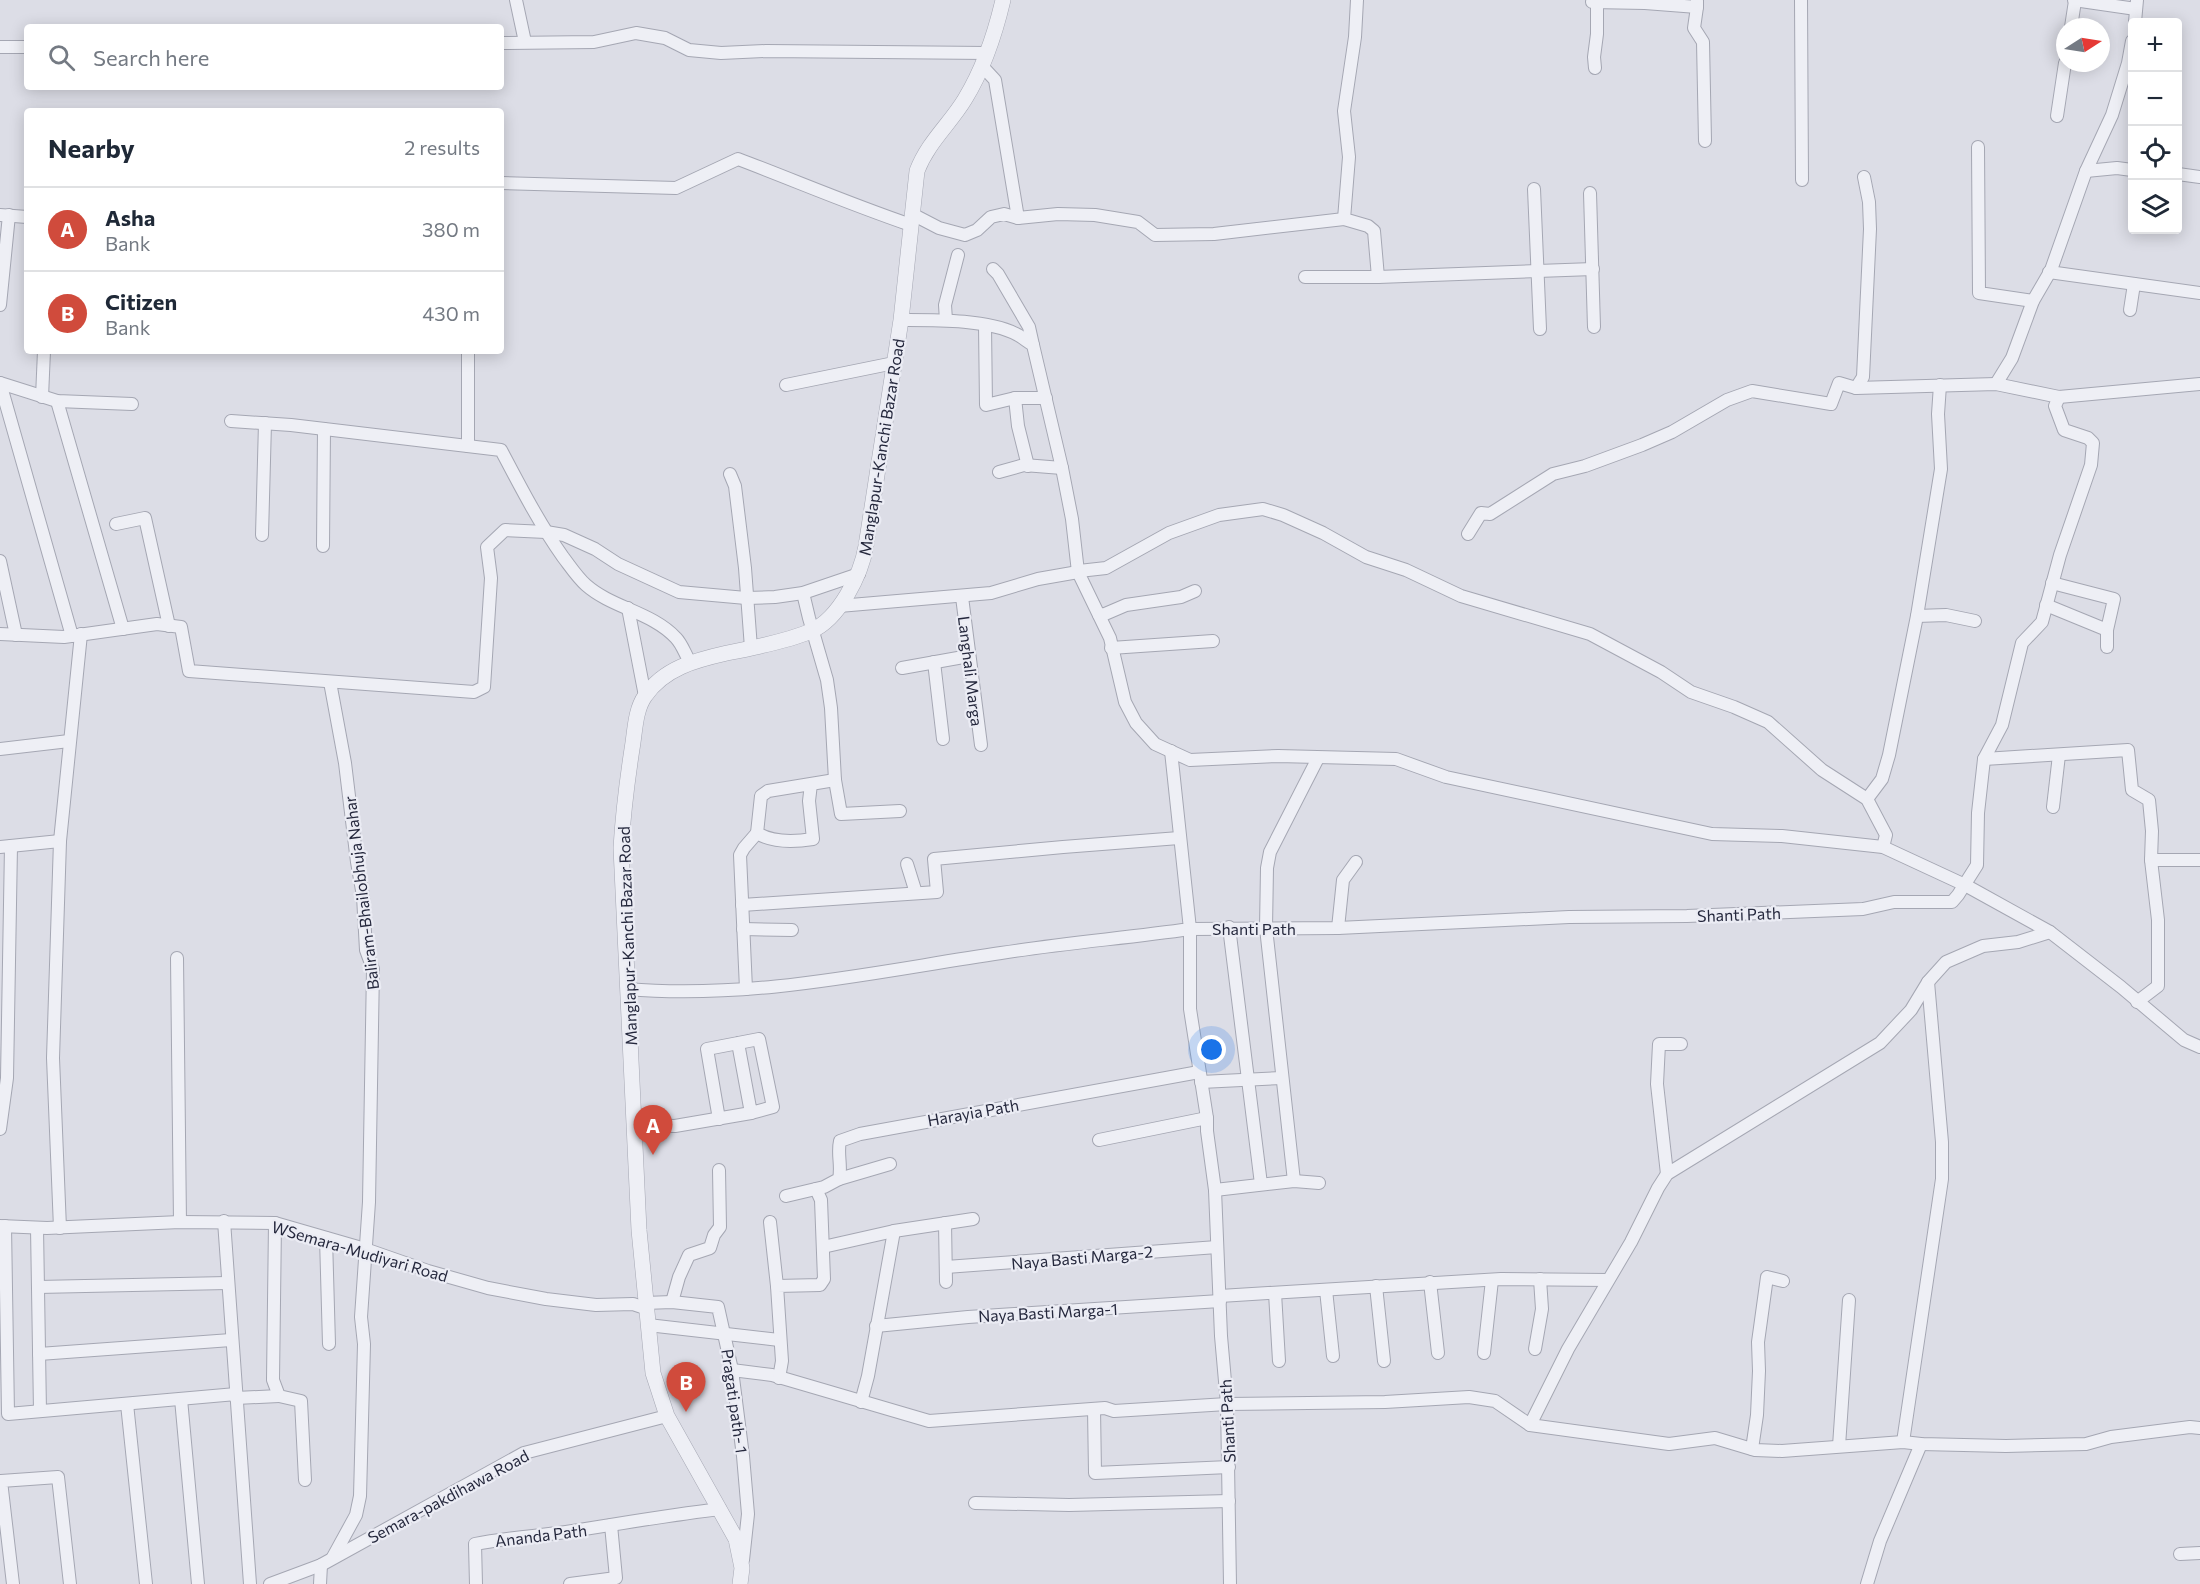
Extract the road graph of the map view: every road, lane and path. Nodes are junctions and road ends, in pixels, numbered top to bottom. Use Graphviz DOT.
graph roads {
  1 [pos="516,0"];
  2 [pos="1003,0"];
  3 [pos="1357,0"];
  4 [pos="1801,0"];
  5 [pos="1645,1"];
  6 [pos="2074,1"];
  7 [pos="1697,3"];
  8 [pos="2136,4"];
  9 [pos="2072,18"];
  10 [pos="525,42"];
  11 [pos="504,43"];
  12 [pos="0,47"];
  13 [pos="24,47"];
  14 [pos="985,60"];
  15 [pos="2128,63"];
  16 [pos="1595,68"];
  17 [pos="2064,72"];
  18 [pos="2057,116"];
  19 [pos="1705,141"];
  20 [pos="1978,147"];
  21 [pos="2128,169"];
  22 [pos="2086,171"];
  23 [pos="2182,175"];
  24 [pos="1864,177"];
  25 [pos="2200,177"];
  26 [pos="1802,180"];
  27 [pos="504,183"];
  28 [pos="1534,189"];
  29 [pos="1590,193"];
  30 [pos="4,215"];
  31 [pos="24,217"];
  32 [pos="1018,218"];
  33 [pos="1344,219"];
  34 [pos="912,220"];
  35 [pos="958,255"];
  36 [pos="993,269"];
  37 [pos="1593,269"];
  38 [pos="1536,270"];
  39 [pos="2049,272"];
  40 [pos="1305,277"];
  41 [pos="1378,277"];
  42 [pos="2134,284"];
  43 [pos="2200,293"];
  44 [pos="2032,301"];
  45 [pos="0,305"];
  46 [pos="2130,310"];
  47 [pos="901,320"];
  48 [pos="946,320"];
  49 [pos="985,326"];
  50 [pos="1594,327"];
  51 [pos="1540,329"];
  52 [pos="1033,345"];
  53 [pos="44,354"];
  54 [pos="468,354"];
  55 [pos="894,363"];
  56 [pos="0,383"];
  57 [pos="1940,384"];
  58 [pos="1996,384"];
  59 [pos="2200,384"];
  60 [pos="786,386"];
  61 [pos="1856,388"];
  62 [pos="42,397"];
  63 [pos="2059,397"];
  64 [pos="1015,398"];
  65 [pos="1046,398"];
  66 [pos="57,401"];
  67 [pos="132,404"];
  68 [pos="231,421"];
  69 [pos="264,423"];
  70 [pos="324,429"];
  71 [pos="468,446"];
  72 [pos="1028,465"];
  73 [pos="1062,468"];
  74 [pos="999,472"];
  75 [pos="730,474"];
  76 [pos="116,524"];
  77 [pos="546,532"];
  78 [pos="1467,534"];
  79 [pos="262,535"];
  80 [pos="323,546"];
  81 [pos="0,561"];
  82 [pos="1079,572"];
  83 [pos="859,574"];
  84 [pos="2052,583"];
  85 [pos="1195,591"];
  86 [pos="803,592"];
  87 [pos="962,597"];
  88 [pos="746,598"];
  89 [pos="2046,605"];
  90 [pos="839,606"];
  91 [pos="628,608"];
  92 [pos="1099,615"];
  93 [pos="1917,616"];
  94 [pos="1976,621"];
  95 [pos="169,626"];
  96 [pos="123,628"];
  97 [pos="2107,630"];
  98 [pos="812,631"];
  99 [pos="0,634"];
  100 [pos="16,635"];
  101 [pos="76,635"];
  102 [pos="1213,641"];
  103 [pos="2107,647"];
  104 [pos="751,648"];
  105 [pos="1111,648"];
  106 [pos="969,656"];
  107 [pos="690,662"];
  108 [pos="934,662"];
  109 [pos="902,668"];
  110 [pos="330,682"];
  111 [pos="645,696"];
  112 [pos="943,739"];
  113 [pos="69,741"];
  114 [pos="981,745"];
  115 [pos="0,749"];
  116 [pos="1171,751"];
  117 [pos="2059,755"];
  118 [pos="1318,758"];
  119 [pos="1983,759"];
  120 [pos="835,780"];
  121 [pos="811,784"];
  122 [pos="1867,800"];
  123 [pos="2053,807"];
  124 [pos="900,811"];
  125 [pos="757,833"];
  126 [pos="1179,838"];
  127 [pos="60,841"];
  128 [pos="5,847"];
  129 [pos="1884,847"];
  130 [pos="2151,860"];
  131 [pos="2200,860"];
  132 [pos="1356,862"];
  133 [pos="907,864"];
  134 [pos="1965,885"];
  135 [pos="916,893"];
  136 [pos="742,905"];
  137 [pos="1228,927"];
  138 [pos="1266,928"];
  139 [pos="1338,928"];
  140 [pos="1190,929"];
  141 [pos="743,930"];
  142 [pos="792,930"];
  143 [pos="2050,932"];
  144 [pos="177,958"];
  145 [pos="1928,982"];
  146 [pos="627,989"];
  147 [pos="746,989"];
  148 [pos="2137,1002"];
  149 [pos="4,1006"];
  150 [pos="738,1043"];
  151 [pos="1681,1044"];
  152 [pos="2199,1044"];
  153 [pos="1200,1077"];
  154 [pos="1282,1078"];
  155 [pos="1248,1080"];
  156 [pos="751,1113"];
  157 [pos="1207,1118"];
  158 [pos="719,1119"];
  159 [pos="635,1125"];
  160 [pos="0,1129"];
  161 [pos="1099,1140"];
  162 [pos="890,1164"];
  163 [pos="719,1170"];
  164 [pos="1667,1174"];
  165 [pos="839,1179"];
  166 [pos="1294,1181"];
  167 [pos="1319,1183"];
  168 [pos="1262,1184"];
  169 [pos="816,1189"];
  170 [pos="1215,1190"];
  171 [pos="786,1196"];
  172 [pos="973,1219"];
  173 [pos="224,1221"];
  174 [pos="180,1222"];
  175 [pos="770,1222"];
  176 [pos="275,1223"];
  177 [pos="945,1223"];
  178 [pos="2,1226"];
  179 [pos="38,1228"];
  180 [pos="60,1228"];
  181 [pos="894,1231"];
  182 [pos="326,1238"];
  183 [pos="823,1247"];
  184 [pos="1217,1247"];
  185 [pos="365,1249"];
  186 [pos="946,1267"];
  187 [pos="1540,1279"];
  188 [pos="1492,1280"];
  189 [pos="1608,1280"];
  190 [pos="1783,1281"];
  191 [pos="946,1282"];
  192 [pos="1430,1282"];
  193 [pos="227,1283"];
  194 [pos="777,1286"];
  195 [pos="1376,1286"];
  196 [pos="38,1287"];
  197 [pos="1326,1290"];
  198 [pos="1275,1293"];
  199 [pos="1220,1298"];
  200 [pos="1849,1300"];
  201 [pos="672,1302"];
  202 [pos="645,1306"];
  203 [pos="648,1325"];
  204 [pos="876,1326"];
  205 [pos="725,1334"];
  206 [pos="779,1340"];
  207 [pos="231,1341"];
  208 [pos="329,1344"];
  209 [pos="1535,1349"];
  210 [pos="1438,1353"];
  211 [pos="1484,1353"];
  212 [pos="39,1354"];
  213 [pos="1334,1356"];
  214 [pos="1279,1361"];
  215 [pos="1384,1361"];
  216 [pos="732,1370"];
  217 [pos="779,1378"];
  218 [pos="236,1396"];
  219 [pos="279,1396"];
  220 [pos="181,1399"];
  221 [pos="861,1402"];
  222 [pos="127,1404"];
  223 [pos="1227,1404"];
  224 [pos="1094,1409"];
  225 [pos="40,1412"];
  226 [pos="4,1415"];
  227 [pos="667,1416"];
  228 [pos="1530,1425"];
  229 [pos="2200,1428"];
  230 [pos="1903,1442"];
  231 [pos="1921,1444"];
  232 [pos="1839,1446"];
  233 [pos="1752,1449"];
  234 [pos="1229,1467"];
  235 [pos="305,1480"];
  236 [pos="1229,1501"];
  237 [pos="975,1503"];
  238 [pos="720,1509"];
  239 [pos="611,1525"];
  240 [pos="2200,1553"];
  241 [pos="2180,1554"];
  242 [pos="333,1557"];
  243 [pos="321,1565"];
  244 [pos="742,1568"];
  245 [pos="13,1584"];
  246 [pos="70,1584"];
  247 [pos="146,1584"];
  248 [pos="198,1584"];
  249 [pos="250,1584"];
  250 [pos="270,1584"];
  251 [pos="320,1584"];
  252 [pos="476,1584"];
  253 [pos="570,1584"];
  254 [pos="740,1584"];
  255 [pos="1230,1584"];
  256 [pos="1867,1584"];
  1 -- 10 [label="street"];
  2 -- 14 [label="street, Manglapur-Kanchi Bazar Road"];
  3 -- 33 [label="street"];
  4 -- 26 [label="street"];
  5 -- 7 [label="street"];
  5 -- 16 [label="street"];
  6 -- 8 [label="street"];
  6 -- 9 [label="street"];
  7 -- 19 [label="street"];
  10 -- 11 [label="street"];
  10 -- 14 [label="street"];
  12 -- 13 [label="street"];
  14 -- 32 [label="street"];
  14 -- 34 [label="street, Manglapur-Kanchi Bazar Road"];
  15 -- 22 [label="street"];
  17 -- 18 [label="street"];
  20 -- 44 [label="street"];
  21 -- 22 [label="street"];
  22 -- 39 [label="street"];
  23 -- 25 [label="street"];
  24 -- 61 [label="street"];
  27 -- 34 [label="street"];
  28 -- 38 [label="street"];
  29 -- 37 [label="street"];
  30 -- 31 [label="street"];
  30 -- 45 [label="street"];
  32 -- 33 [label="street"];
  32 -- 34 [label="street"];
  33 -- 41 [label="street"];
  34 -- 47 [label="street, Manglapur-Kanchi Bazar Road"];
  35 -- 48 [label="street"];
  36 -- 52 [label="street"];
  37 -- 38 [label="street"];
  37 -- 50 [label="street"];
  38 -- 41 [label="street"];
  38 -- 51 [label="street"];
  39 -- 42 [label="street"];
  39 -- 44 [label="street"];
  40 -- 41 [label="street"];
  42 -- 43 [label="street"];
  42 -- 46 [label="street"];
  44 -- 58 [label="street"];
  47 -- 48 [label="street"];
  47 -- 55 [label="street, Manglapur-Kanchi Bazar Road"];
  48 -- 49 [label="street"];
  49 -- 52 [label="street"];
  49 -- 64 [label="street"];
  52 -- 65 [label="street"];
  53 -- 62 [label="street"];
  54 -- 71 [label="street"];
  55 -- 60 [label="street"];
  55 -- 83 [label="street, Manglapur-Kanchi Bazar Road"];
  56 -- 62 [label="street"];
  56 -- 101 [label="street"];
  57 -- 58 [label="street"];
  57 -- 61 [label="street"];
  57 -- 93 [label="street"];
  58 -- 63 [label="street"];
  59 -- 63 [label="street"];
  61 -- 78 [label="street"];
  62 -- 66 [label="street"];
  63 -- 84 [label="street"];
  64 -- 65 [label="street"];
  64 -- 72 [label="street"];
  65 -- 73 [label="street"];
  66 -- 67 [label="street"];
  66 -- 96 [label="street"];
  68 -- 69 [label="street"];
  69 -- 70 [label="street"];
  69 -- 79 [label="street"];
  70 -- 71 [label="street"];
  70 -- 80 [label="street"];
  71 -- 77 [label="street"];
  72 -- 73 [label="street"];
  72 -- 74 [label="street"];
  73 -- 82 [label="street"];
  75 -- 88 [label="street"];
  76 -- 95 [label="street"];
  77 -- 88 [label="street"];
  77 -- 91 [label="street"];
  77 -- 110 [label="street"];
  81 -- 100 [label="street"];
  82 -- 87 [label="street"];
  82 -- 92 [label="street"];
  82 -- 122 [label="street"];
  83 -- 86 [label="street"];
  83 -- 90 [label="street, Manglapur-Kanchi Bazar Road"];
  84 -- 89 [label="street"];
  84 -- 97 [label="street"];
  85 -- 92 [label="street"];
  86 -- 88 [label="street"];
  86 -- 98 [label="street"];
  87 -- 90 [label="street"];
  87 -- 106 [label="street, Langhali Marga"];
  88 -- 104 [label="street"];
  89 -- 97 [label="street"];
  89 -- 119 [label="street"];
  90 -- 98 [label="street, Manglapur-Kanchi Bazar Road"];
  91 -- 107 [label="street"];
  91 -- 111 [label="street"];
  92 -- 105 [label="street"];
  93 -- 94 [label="street"];
  93 -- 122 [label="street"];
  95 -- 96 [label="street"];
  95 -- 110 [label="street"];
  96 -- 101 [label="street"];
  97 -- 103 [label="street"];
  98 -- 104 [label="street, Manglapur-Kanchi Bazar Road"];
  98 -- 120 [label="street"];
  99 -- 100 [label="street"];
  100 -- 101 [label="street"];
  101 -- 113 [label="street"];
  102 -- 105 [label="street"];
  104 -- 107 [label="street, Manglapur-Kanchi Bazar Road"];
  105 -- 116 [label="street"];
  106 -- 108 [label="street"];
  106 -- 114 [label="street, Langhali Marga"];
  107 -- 111 [label="street, Manglapur-Kanchi Bazar Road"];
  108 -- 109 [label="street"];
  108 -- 112 [label="street"];
  110 -- 185 [label="street, Baliram-Bhailobhuja Nahar"];
  111 -- 146 [label="street, Manglapur-Kanchi Bazar Road"];
  113 -- 115 [label="street"];
  113 -- 127 [label="street"];
  116 -- 118 [label="street"];
  116 -- 126 [label="street"];
  117 -- 119 [label="street"];
  117 -- 123 [label="street"];
  117 -- 130 [label="street"];
  118 -- 129 [label="street"];
  118 -- 138 [label="street"];
  119 -- 134 [label="street"];
  120 -- 121 [label="street"];
  120 -- 124 [label="street"];
  121 -- 125 [label="street"];
  121 -- 125 [label="street"];
  122 -- 129 [label="street"];
  125 -- 136 [label="street"];
  126 -- 135 [label="street"];
  126 -- 140 [label="street"];
  127 -- 128 [label="street"];
  127 -- 180 [label="street"];
  128 -- 149 [label="street"];
  129 -- 134 [label="street"];
  130 -- 131 [label="street"];
  130 -- 148 [label="street"];
  132 -- 139 [label="street"];
  133 -- 135 [label="street"];
  134 -- 139 [label="street, Shanti Path"];
  134 -- 143 [label="street"];
  135 -- 136 [label="street"];
  136 -- 141 [label="street"];
  137 -- 138 [label="street, Shanti Path"];
  137 -- 140 [label="street, Shanti Path"];
  137 -- 155 [label="street"];
  138 -- 139 [label="street, Shanti Path"];
  138 -- 154 [label="street"];
  140 -- 147 [label="street"];
  140 -- 153 [label="street, Shanti Path"];
  141 -- 142 [label="street"];
  141 -- 147 [label="street"];
  143 -- 145 [label="street"];
  143 -- 148 [label="street"];
  144 -- 174 [label="street"];
  145 -- 164 [label="street"];
  145 -- 230 [label="street"];
  146 -- 147 [label="street"];
  146 -- 159 [label="street, Manglapur-Kanchi Bazar Road"];
  148 -- 152 [label="street"];
  149 -- 160 [label="street"];
  150 -- 156 [label="street"];
  150 -- 156 [label="street"];
  150 -- 158 [label="street"];
  151 -- 164 [label="street"];
  153 -- 155 [label="street"];
  153 -- 157 [label="street, Shanti Path"];
  153 -- 165 [label="street, Harayia Path"];
  154 -- 155 [label="street"];
  154 -- 166 [label="street"];
  155 -- 168 [label="street"];
  156 -- 158 [label="street"];
  157 -- 161 [label="street"];
  157 -- 170 [label="street, Shanti Path"];
  158 -- 159 [label="street"];
  159 -- 202 [label="street, Manglapur-Kanchi Bazar Road"];
  162 -- 165 [label="street"];
  163 -- 201 [label="street"];
  164 -- 189 [label="street"];
  165 -- 169 [label="street"];
  166 -- 167 [label="street"];
  166 -- 168 [label="street"];
  168 -- 170 [label="street"];
  169 -- 171 [label="street"];
  169 -- 183 [label="street"];
  170 -- 184 [label="street, Shanti Path"];
  172 -- 177 [label="street"];
  173 -- 174 [label="street, WSemara-Mudiyari Road"];
  173 -- 176 [label="street, WSemara-Mudiyari Road"];
  173 -- 193 [label="street"];
  174 -- 180 [label="street, WSemara-Mudiyari Road"];
  175 -- 194 [label="street"];
  176 -- 182 [label="street, WSemara-Mudiyari Road"];
  176 -- 219 [label="street"];
  177 -- 181 [label="street"];
  177 -- 186 [label="street"];
  178 -- 179 [label="street, WSemara-Mudiyari Road"];
  178 -- 226 [label="street"];
  179 -- 180 [label="street, WSemara-Mudiyari Road"];
  179 -- 196 [label="street"];
  181 -- 183 [label="street"];
  181 -- 204 [label="street"];
  182 -- 185 [label="street, WSemara-Mudiyari Road"];
  182 -- 208 [label="street"];
  183 -- 194 [label="street"];
  184 -- 186 [label="street, Naya Basti Marga-2"];
  184 -- 199 [label="street, Shanti Path"];
  185 -- 202 [label="street, WSemara-Mudiyari Road"];
  185 -- 242 [label="street, Baliram-Bhailobhuja Nahar"];
  186 -- 191 [label="street"];
  187 -- 188 [label="street, Naya Basti Marga-1"];
  187 -- 189 [label="street, Naya Basti Marga-1"];
  187 -- 209 [label="street"];
  188 -- 192 [label="street, Naya Basti Marga-1"];
  188 -- 211 [label="street"];
  189 -- 228 [label="street"];
  190 -- 233 [label="street"];
  192 -- 195 [label="street, Naya Basti Marga-1"];
  192 -- 210 [label="street"];
  193 -- 196 [label="street"];
  193 -- 207 [label="street"];
  194 -- 206 [label="street"];
  195 -- 197 [label="street, Naya Basti Marga-1"];
  195 -- 215 [label="street"];
  196 -- 212 [label="street"];
  197 -- 198 [label="street, Naya Basti Marga-1"];
  197 -- 213 [label="street"];
  198 -- 199 [label="street, Naya Basti Marga-1"];
  198 -- 214 [label="street"];
  199 -- 204 [label="street, Naya Basti Marga-1"];
  199 -- 223 [label="street, Shanti Path"];
  200 -- 232 [label="street"];
  201 -- 202 [label="street, Pragati path- 1"];
  201 -- 205 [label="street, Pragati path- 1"];
  202 -- 203 [label="street, Manglapur-Kanchi Bazar Road"];
  203 -- 205 [label="street"];
  203 -- 227 [label="street, Manglapur-Kanchi Bazar Road"];
  204 -- 221 [label="street"];
  205 -- 206 [label="street"];
  205 -- 216 [label="street, Pragati path- 1"];
  206 -- 217 [label="street"];
  207 -- 212 [label="street"];
  207 -- 218 [label="street"];
  212 -- 225 [label="street"];
  216 -- 217 [label="street"];
  216 -- 244 [label="street, Pragati path- 1"];
  217 -- 221 [label="street"];
  218 -- 219 [label="street"];
  218 -- 220 [label="street"];
  218 -- 249 [label="street"];
  219 -- 235 [label="street"];
  220 -- 222 [label="street"];
  220 -- 248 [label="street"];
  221 -- 224 [label="street"];
  222 -- 225 [label="street"];
  222 -- 247 [label="street"];
  223 -- 224 [label="street"];
  223 -- 228 [label="street"];
  223 -- 234 [label="street, Shanti Path"];
  224 -- 234 [label="street"];
  225 -- 226 [label="street"];
  227 -- 238 [label="street, Manglapur-Kanchi Bazar Road"];
  227 -- 242 [label="street, Semara-pakdihawa Road"];
  228 -- 233 [label="street"];
  229 -- 231 [label="street"];
  230 -- 231 [label="street"];
  230 -- 232 [label="street"];
  231 -- 256 [label="street"];
  232 -- 233 [label="street"];
  234 -- 236 [label="street, Shanti Path"];
  236 -- 237 [label="street"];
  236 -- 255 [label="street, Shanti Path"];
  238 -- 239 [label="street, Ananda Path"];
  238 -- 244 [label="street, Manglapur-Kanchi Bazar Road"];
  239 -- 252 [label="street, Ananda Path"];
  239 -- 253 [label="street, Ananda Path"];
  240 -- 241 [label="street"];
  242 -- 243 [label="street, Semara-pakdihawa Road"];
  243 -- 250 [label="street, Semara-pakdihawa Road"];
  243 -- 251 [label="street"];
  244 -- 254 [label="street, Manglapur-Kanchi Bazar Road"];
  245 -- 246 [label="street"];
}
